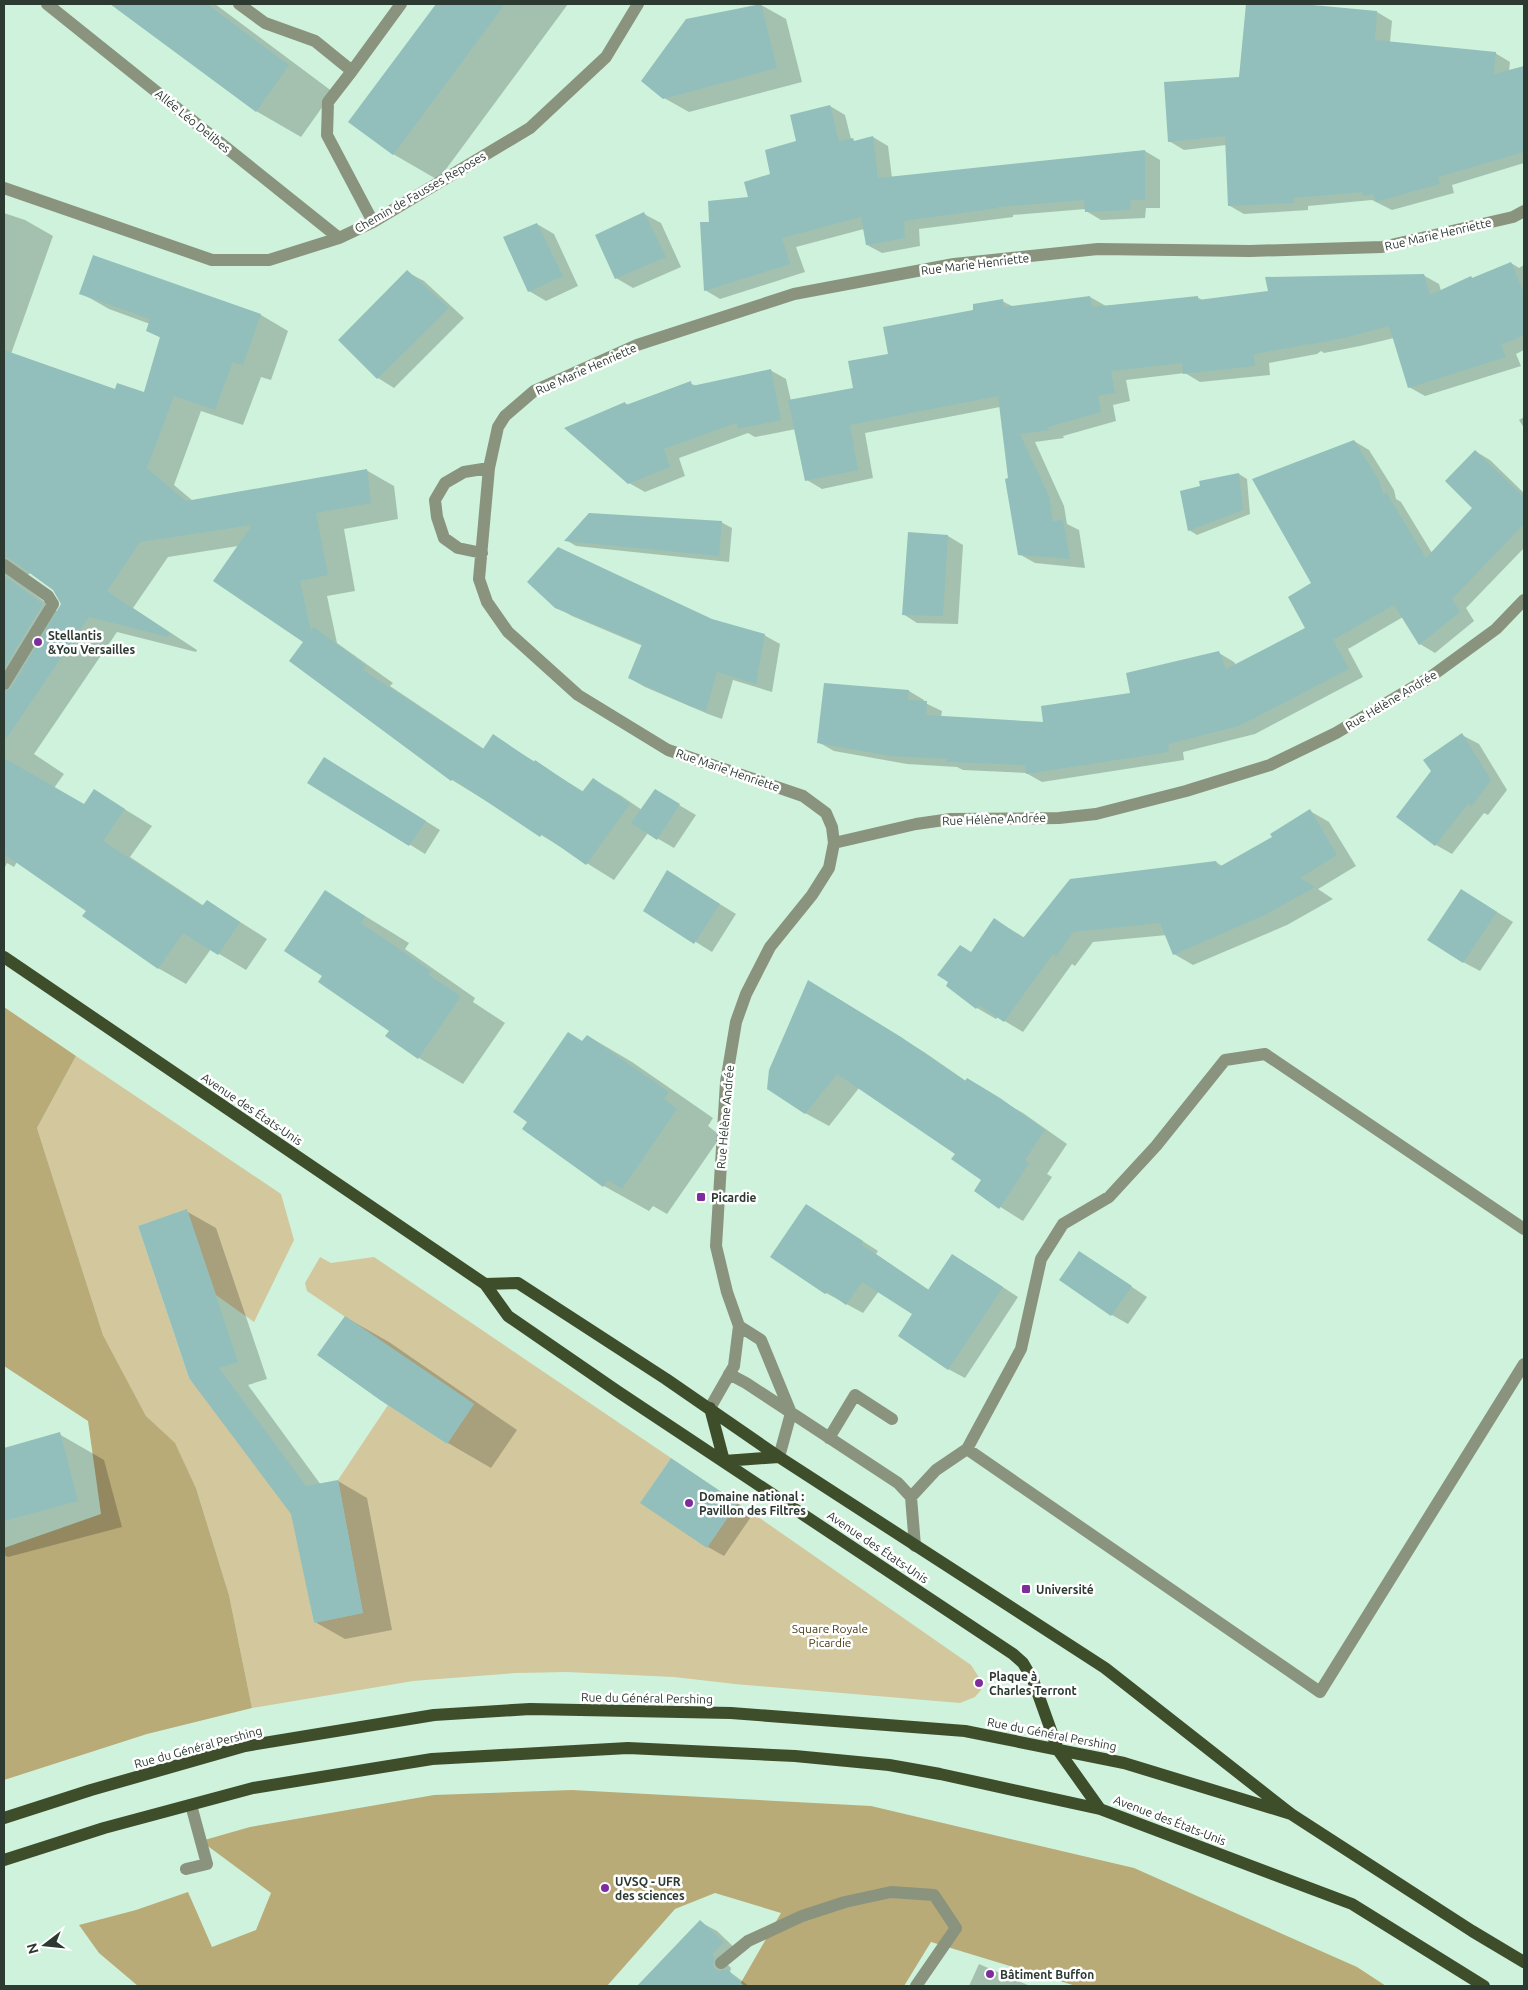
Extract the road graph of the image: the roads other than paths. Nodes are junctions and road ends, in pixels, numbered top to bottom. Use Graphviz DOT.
graph roads {
  1 [pos="47,4"];
  2 [pos="239,4"];
  3 [pos="401,4"];
  4 [pos="638,4"];
  5 [pos="352,71"];
  6 [pos="4,188"];
  7 [pos="1524,211"];
  8 [pos="373,222"];
  9 [pos="339,238"];
  10 [pos="489,468"];
  11 [pos="482,553"];
  12 [pos="4,565"];
  13 [pos="1524,600"];
  14 [pos="4,684"];
  15 [pos="834,843"];
  16 [pos="4,957"];
  17 [pos="1524,1229"];
  18 [pos="485,1284"];
  19 [pos="739,1326"];
  20 [pos="1524,1364"];
  21 [pos="730,1374"];
  22 [pos="710,1408"];
  23 [pos="791,1413"];
  24 [pos="892,1419"];
  25 [pos="830,1438"];
  26 [pos="967,1449"];
  27 [pos="778,1457"];
  28 [pos="724,1461"];
  29 [pos="911,1497"];
  30 [pos="915,1546"];
  31 [pos="1058,1750"];
  32 [pos="191,1805"];
  33 [pos="1100,1809"];
  34 [pos="1291,1814"];
  35 [pos="4,1818"];
  36 [pos="4,1860"];
  37 [pos="186,1869"];
  38 [pos="1524,1962"];
  39 [pos="721,1963"];
  40 [pos="916,1986"];
  41 [pos="1484,1986"];
  1 -- 9 [label="street, Allée Léo Delibes"];
  2 -- 5 [label="street"];
  3 -- 5 [label="street"];
  4 -- 8 [label="street, Chemin de Fausses Reposes"];
  5 -- 8 [label="street"];
  6 -- 9 [label="street, Chemin de Fausses Reposes"];
  7 -- 10 [label="street, Rue Marie Henriette"];
  8 -- 9 [label="street, Chemin de Fausses Reposes"];
  10 -- 11 [label="street, Rue Marie Henriette"];
  10 -- 11 [label="street"];
  11 -- 15 [label="street, Rue Marie Henriette"];
  12 -- 14 [label="street"];
  13 -- 15 [label="street, Rue Hélène Andrée"];
  15 -- 19 [label="street, Rue Hélène Andrée"];
  16 -- 18 [label="main road, Avenue des États-Unis"];
  17 -- 26 [label="street"];
  18 -- 22 [label="main road, Avenue des États-Unis"];
  18 -- 28 [label="main road, Avenue des États-Unis"];
  19 -- 21 [label="street, Rue Hélène Andrée"];
  19 -- 23 [label="street"];
  20 -- 26 [label="street"];
  21 -- 22 [label="street, Rue Hélène Andrée"];
  21 -- 23 [label="street"];
  22 -- 27 [label="main road, Avenue des États-Unis"];
  22 -- 28 [label="main road"];
  23 -- 25 [label="street"];
  23 -- 27 [label="street"];
  24 -- 25 [label="street"];
  25 -- 29 [label="street"];
  26 -- 29 [label="street"];
  27 -- 28 [label="main road"];
  27 -- 30 [label="main road, Avenue des États-Unis"];
  28 -- 31 [label="main road, Avenue des États-Unis"];
  29 -- 30 [label="street"];
  30 -- 34 [label="main road, Avenue des États-Unis"];
  31 -- 33 [label="main road, Avenue des États-Unis"];
  31 -- 34 [label="main road, Rue du Général Pershing"];
  31 -- 35 [label="main road, Rue du Général Pershing"];
  32 -- 33 [label="main road"];
  32 -- 36 [label="main road"];
  32 -- 37 [label="street"];
  33 -- 41 [label="main road, Avenue des États-Unis"];
  34 -- 38 [label="main road, Avenue des États-Unis"];
  39 -- 40 [label="street"];
}
